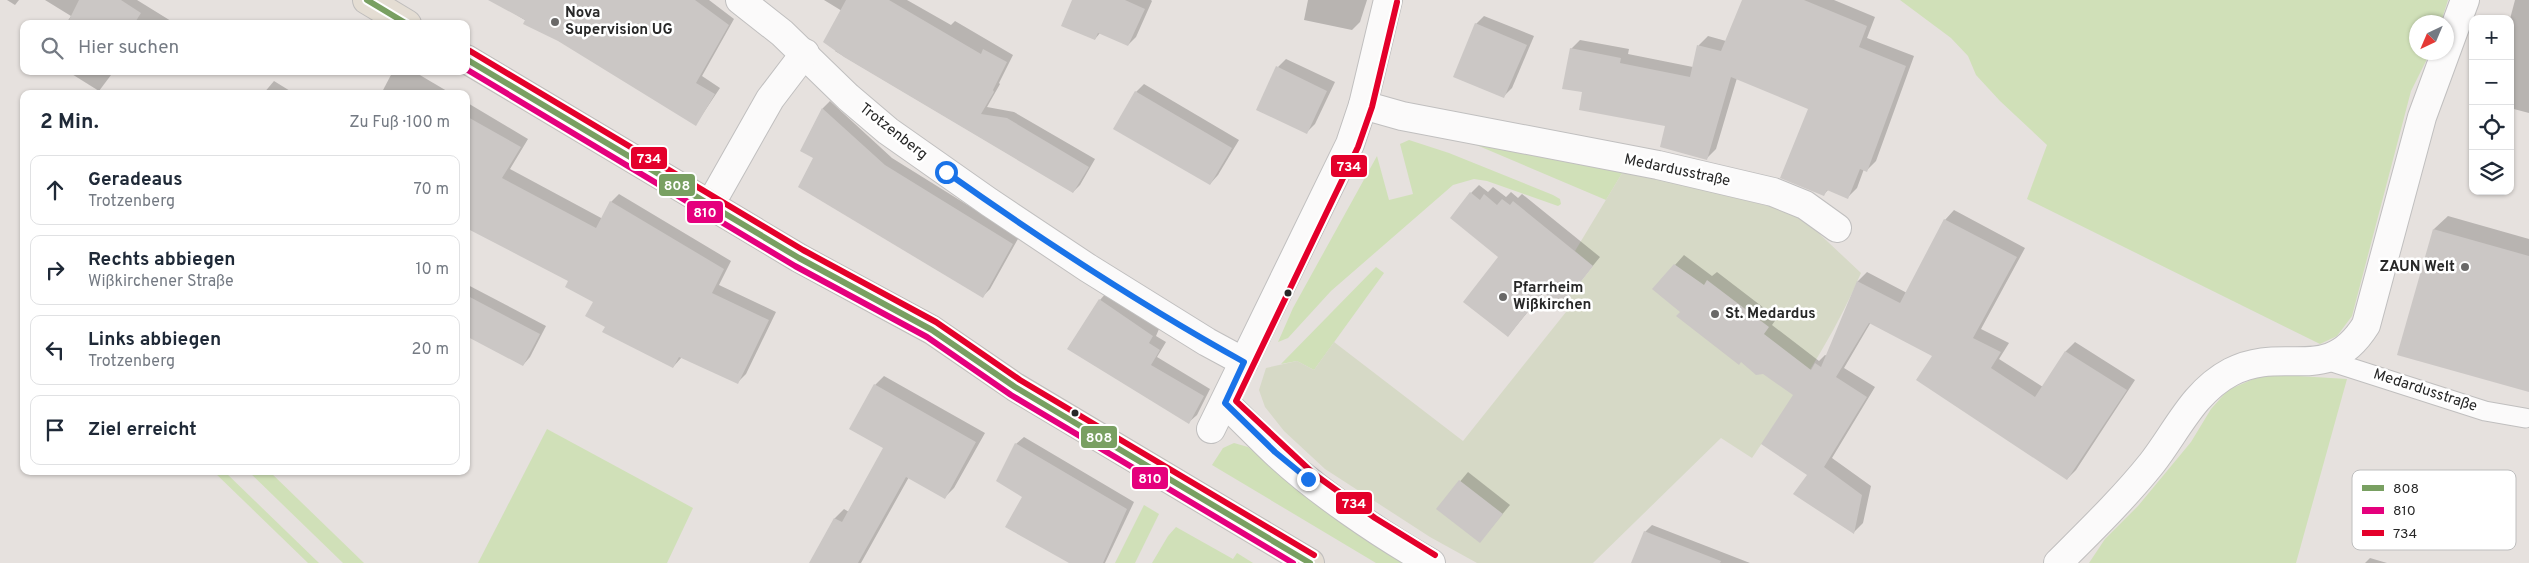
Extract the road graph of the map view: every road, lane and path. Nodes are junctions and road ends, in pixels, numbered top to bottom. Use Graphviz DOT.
graph roads {
  1 [pos="367,0"];
  2 [pos="740,0"];
  3 [pos="1388,0"];
  4 [pos="2465,0"];
  5 [pos="400,20"];
  6 [pos="805,53"];
  7 [pos="470,61"];
  8 [pos="1363,105"];
  9 [pos="710,205"];
  10 [pos="1837,228"];
  11 [pos="2326,360"];
  12 [pos="1244,362"];
  13 [pos="1225,403"];
  14 [pos="2525,418"];
  15 [pos="1211,429"];
  16 [pos="1310,563"];
  17 [pos="1431,563"];
  18 [pos="2058,563"];
  1 -- 5 [label="main road"];
  2 -- 6 [label="street, Trotzenberg"];
  3 -- 8 [label="street"];
  4 -- 11 [label="street"];
  6 -- 9 [label="street"];
  6 -- 12 [label="street, Trotzenberg"];
  7 -- 9 [label="main road"];
  8 -- 10 [label="street, Medardusstraße"];
  8 -- 12 [label="street"];
  9 -- 16 [label="main road"];
  11 -- 14 [label="lane, Medardusstraße"];
  11 -- 18 [label="street"];
  12 -- 13 [label="street"];
  13 -- 15 [label="street"];
  13 -- 17 [label="street"];
}
